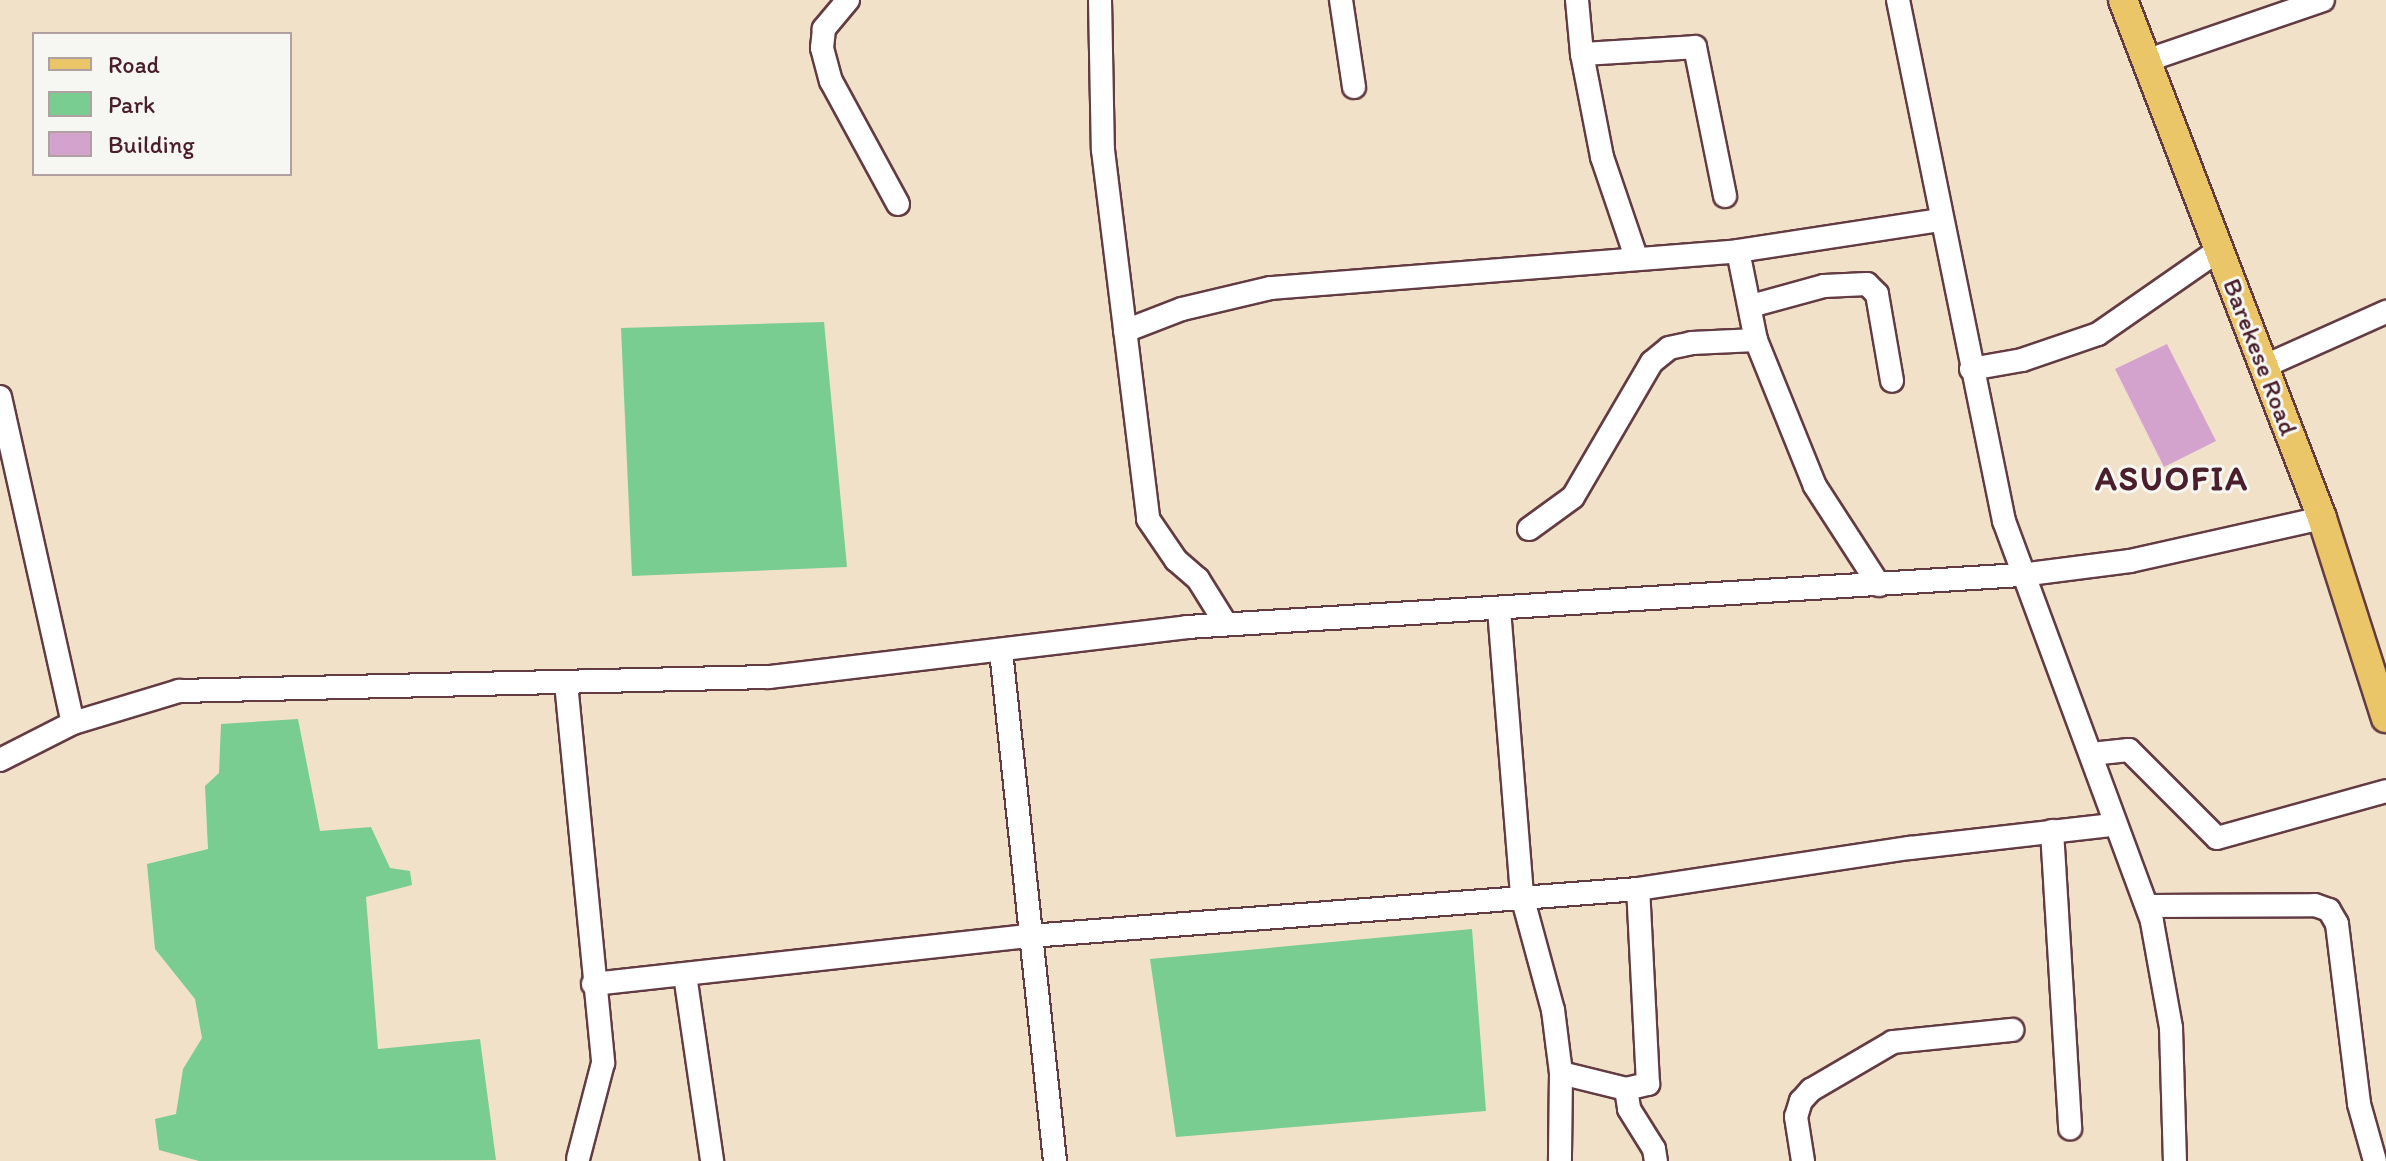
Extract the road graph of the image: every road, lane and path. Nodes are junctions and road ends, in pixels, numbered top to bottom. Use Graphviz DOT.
graph roads {
  1 [pos="848,0"];
  2 [pos="1100,0"];
  3 [pos="1341,0"];
  4 [pos="1577,0"];
  5 [pos="1898,0"];
  6 [pos="2123,0"];
  7 [pos="2323,0"];
  8 [pos="1582,54"];
  9 [pos="2145,61"];
  10 [pos="1354,87"];
  11 [pos="1725,196"];
  12 [pos="898,204"];
  13 [pos="1940,220"];
  14 [pos="2219,250"];
  15 [pos="1738,251"];
  16 [pos="1636,257"];
  17 [pos="1751,306"];
  18 [pos="2386,312"];
  19 [pos="1125,331"];
  20 [pos="1756,340"];
  21 [pos="2265,366"];
  22 [pos="1971,369"];
  23 [pos="1892,381"];
  24 [pos="0,397"];
  25 [pos="2322,518"];
  26 [pos="1529,529"];
  27 [pos="2021,575"];
  28 [pos="1879,585"];
  29 [pos="1499,609"];
  30 [pos="1226,624"];
  31 [pos="1001,651"];
  32 [pos="566,683"];
  33 [pos="2386,718"];
  34 [pos="73,723"];
  35 [pos="2091,754"];
  36 [pos="0,760"];
  37 [pos="2386,791"];
  38 [pos="2113,825"];
  39 [pos="2052,831"];
  40 [pos="1638,889"];
  41 [pos="1522,896"];
  42 [pos="2148,906"];
  43 [pos="1030,936"];
  44 [pos="685,975"];
  45 [pos="593,984"];
  46 [pos="2012,1030"];
  47 [pos="1561,1073"];
  48 [pos="1626,1089"];
  49 [pos="2070,1128"];
  50 [pos="573,1160"];
  51 [pos="712,1161"];
  52 [pos="1055,1161"];
  53 [pos="1560,1161"];
  54 [pos="1656,1161"];
  55 [pos="1803,1161"];
  56 [pos="2175,1161"];
  57 [pos="2375,1161"];
  1 -- 12 [label="street"];
  2 -- 19 [label="street"];
  3 -- 10 [label="street"];
  4 -- 8 [label="street"];
  5 -- 13 [label="street"];
  6 -- 9 [label="main road, Barekese Road"];
  7 -- 9 [label="street"];
  8 -- 11 [label="street"];
  8 -- 16 [label="street"];
  9 -- 14 [label="main road, Barekese Road"];
  13 -- 15 [label="street"];
  13 -- 22 [label="street"];
  14 -- 21 [label="main road, Barekese Road"];
  14 -- 22 [label="street"];
  15 -- 16 [label="street"];
  15 -- 17 [label="street"];
  16 -- 19 [label="street"];
  17 -- 20 [label="street"];
  17 -- 23 [label="street"];
  18 -- 21 [label="street"];
  19 -- 30 [label="street"];
  20 -- 26 [label="street"];
  20 -- 28 [label="street"];
  21 -- 25 [label="main road, Barekese Road"];
  22 -- 27 [label="street"];
  24 -- 34 [label="street"];
  25 -- 27 [label="street"];
  25 -- 33 [label="main road, Barekese Road"];
  27 -- 28 [label="street"];
  27 -- 35 [label="street"];
  28 -- 29 [label="street"];
  29 -- 30 [label="street"];
  29 -- 41 [label="street"];
  30 -- 31 [label="street"];
  31 -- 32 [label="street"];
  31 -- 43 [label="street"];
  32 -- 34 [label="street"];
  32 -- 45 [label="street"];
  34 -- 36 [label="street"];
  35 -- 37 [label="street"];
  35 -- 38 [label="street"];
  38 -- 39 [label="street"];
  38 -- 42 [label="street"];
  39 -- 40 [label="street"];
  39 -- 49 [label="street"];
  40 -- 41 [label="street"];
  40 -- 48 [label="street"];
  41 -- 43 [label="street"];
  41 -- 47 [label="street"];
  42 -- 56 [label="street"];
  42 -- 57 [label="street"];
  43 -- 44 [label="street"];
  43 -- 52 [label="street"];
  44 -- 45 [label="street"];
  44 -- 51 [label="street"];
  45 -- 50 [label="street"];
  46 -- 55 [label="street"];
  47 -- 48 [label="street"];
  47 -- 53 [label="street"];
  48 -- 54 [label="street"];
}
